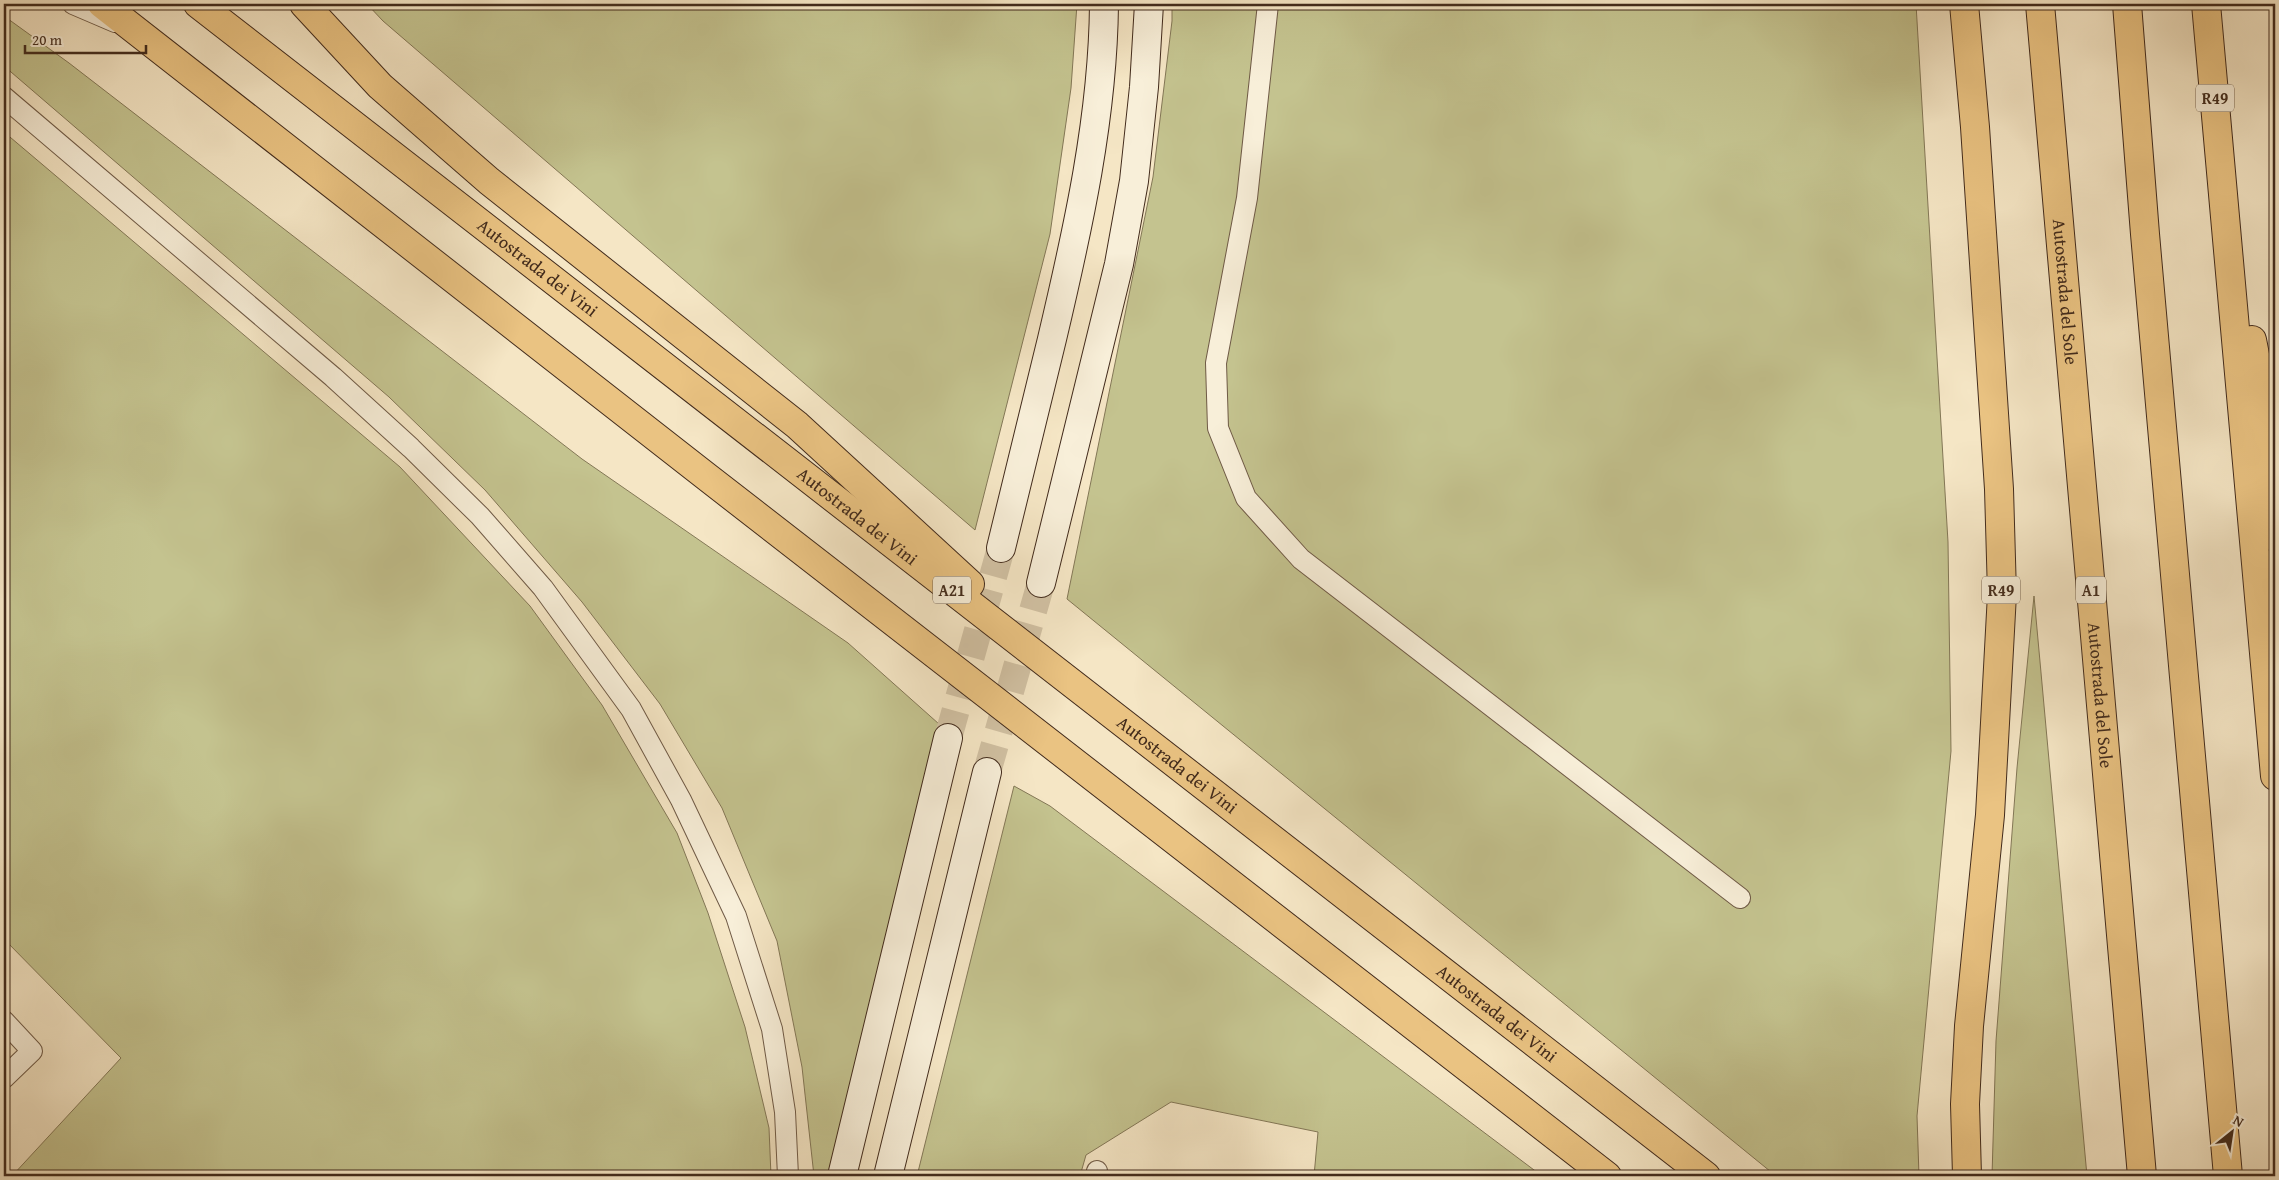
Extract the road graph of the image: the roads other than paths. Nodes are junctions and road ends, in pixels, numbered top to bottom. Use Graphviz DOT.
graph roads {
  1 [pos="73,4"];
  2 [pos="102,4"];
  3 [pos="198,4"];
  4 [pos="304,4"];
  5 [pos="1104,4"];
  6 [pos="1149,4"];
  7 [pos="1268,4"];
  8 [pos="1964,4"];
  9 [pos="2040,4"];
  10 [pos="2127,4"];
  11 [pos="2206,4"];
  12 [pos="135,30"];
  13 [pos="4,97"];
  14 [pos="2224,193"];
  15 [pos="2275,537"];
  16 [pos="1001,548"];
  17 [pos="1041,583"];
  18 [pos="1112,715"];
  19 [pos="948,738"];
  20 [pos="987,772"];
  21 [pos="2275,776"];
  22 [pos="1740,898"];
  23 [pos="4,1021"];
  24 [pos="4,1078"];
  25 [pos="788,1176"];
  26 [pos="842,1176"];
  27 [pos="888,1176"];
  28 [pos="1607,1176"];
  29 [pos="1706,1176"];
  30 [pos="1967,1176"];
  31 [pos="2142,1176"];
  32 [pos="2228,1176"];
  1 -- 12 [label="lane"];
  2 -- 12 [label="highway"];
  3 -- 18 [label="highway, Autostrada dei Vini / A21"];
  4 -- 18 [label="highway"];
  5 -- 16 [label="main road"];
  6 -- 17 [label="main road"];
  7 -- 22 [label="lane"];
  8 -- 30 [label="highway, R49"];
  9 -- 31 [label="highway, Autostrada del Sole / A1"];
  10 -- 32 [label="highway"];
  11 -- 14 [label="highway, R49"];
  12 -- 28 [label="highway"];
  13 -- 25 [label="lane"];
  14 -- 15 [label="highway"];
  14 -- 21 [label="highway, R49"];
  18 -- 29 [label="highway, Autostrada dei Vini / A21"];
  19 -- 26 [label="main road"];
  20 -- 27 [label="main road"];
  23 -- 24 [label="lane"];
}
